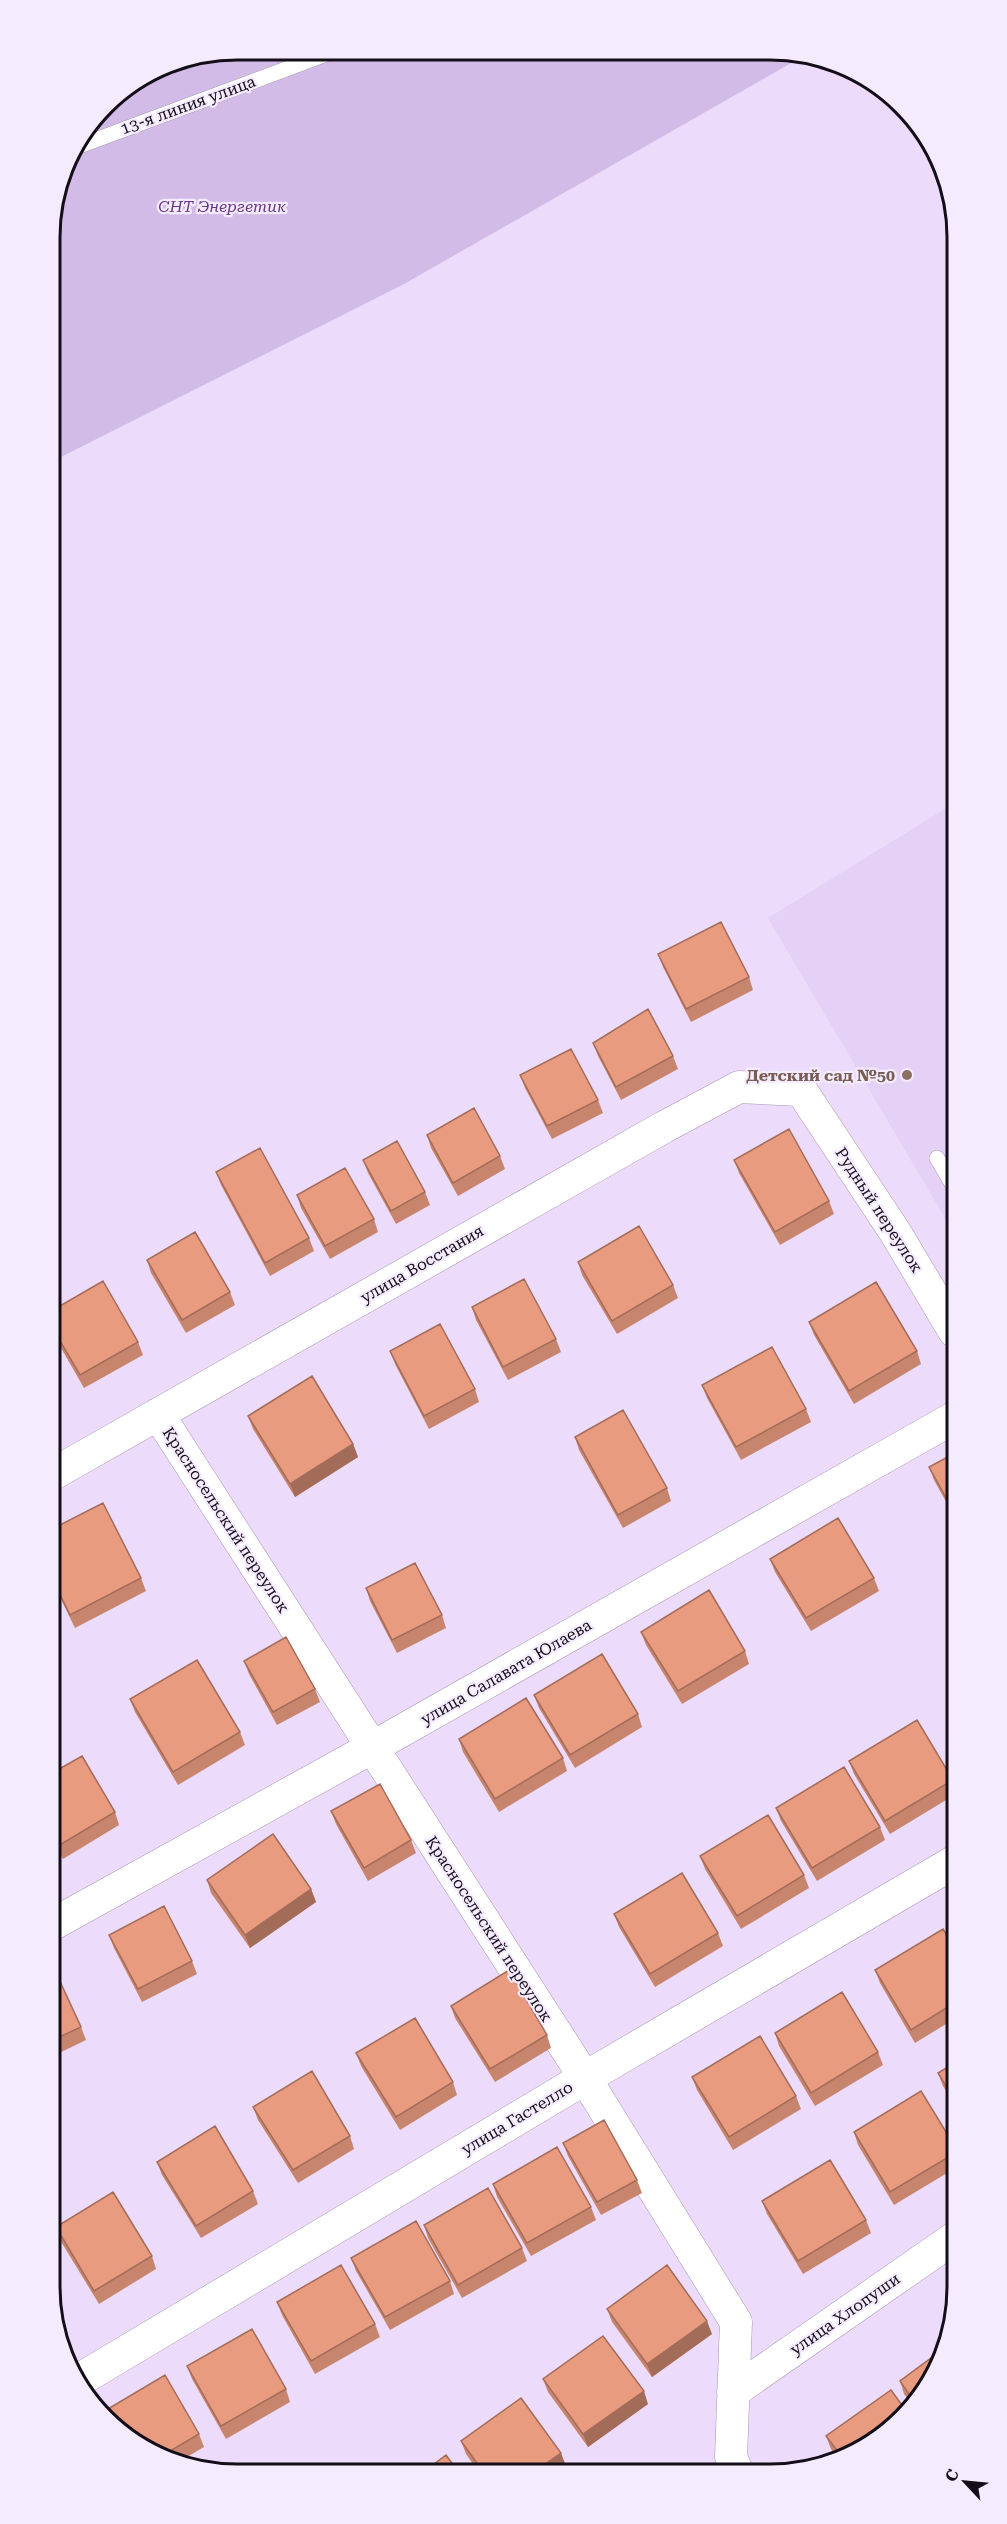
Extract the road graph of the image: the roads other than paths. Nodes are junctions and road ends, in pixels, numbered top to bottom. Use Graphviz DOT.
graph roads {
  1 [pos="310,60"];
  2 [pos="88,143"];
  3 [pos="801,1090"];
  4 [pos="937,1158"];
  5 [pos="947,1175"];
  6 [pos="947,1319"];
  7 [pos="158,1414"];
  8 [pos="947,1422"];
  9 [pos="60,1470"];
  10 [pos="373,1747"];
  11 [pos="947,1866"];
  12 [pos="60,1920"];
  13 [pos="585,2078"];
  14 [pos="947,2243"];
  15 [pos="85,2377"];
  16 [pos="734,2392"];
  17 [pos="726,2464"];
  1 -- 2 [label="lane, 13-я линия улица"];
  3 -- 6 [label="street, Рудный переулок"];
  3 -- 7 [label="street, улица Восстания"];
  4 -- 5 [label="lane"];
  7 -- 9 [label="street, улица Восстания"];
  7 -- 10 [label="street, Красносельский переулок"];
  8 -- 10 [label="street, улица Салавата Юлаева"];
  10 -- 12 [label="street, улица Салавата Юлаева"];
  10 -- 13 [label="street, Красносельский переулок"];
  11 -- 13 [label="street, улица Гастелло"];
  13 -- 15 [label="street, улица Гастелло"];
  13 -- 16 [label="street, Красносельский переулок"];
  14 -- 16 [label="street, улица Хлопуши"];
  16 -- 17 [label="street, Красносельский переулок"];
}
